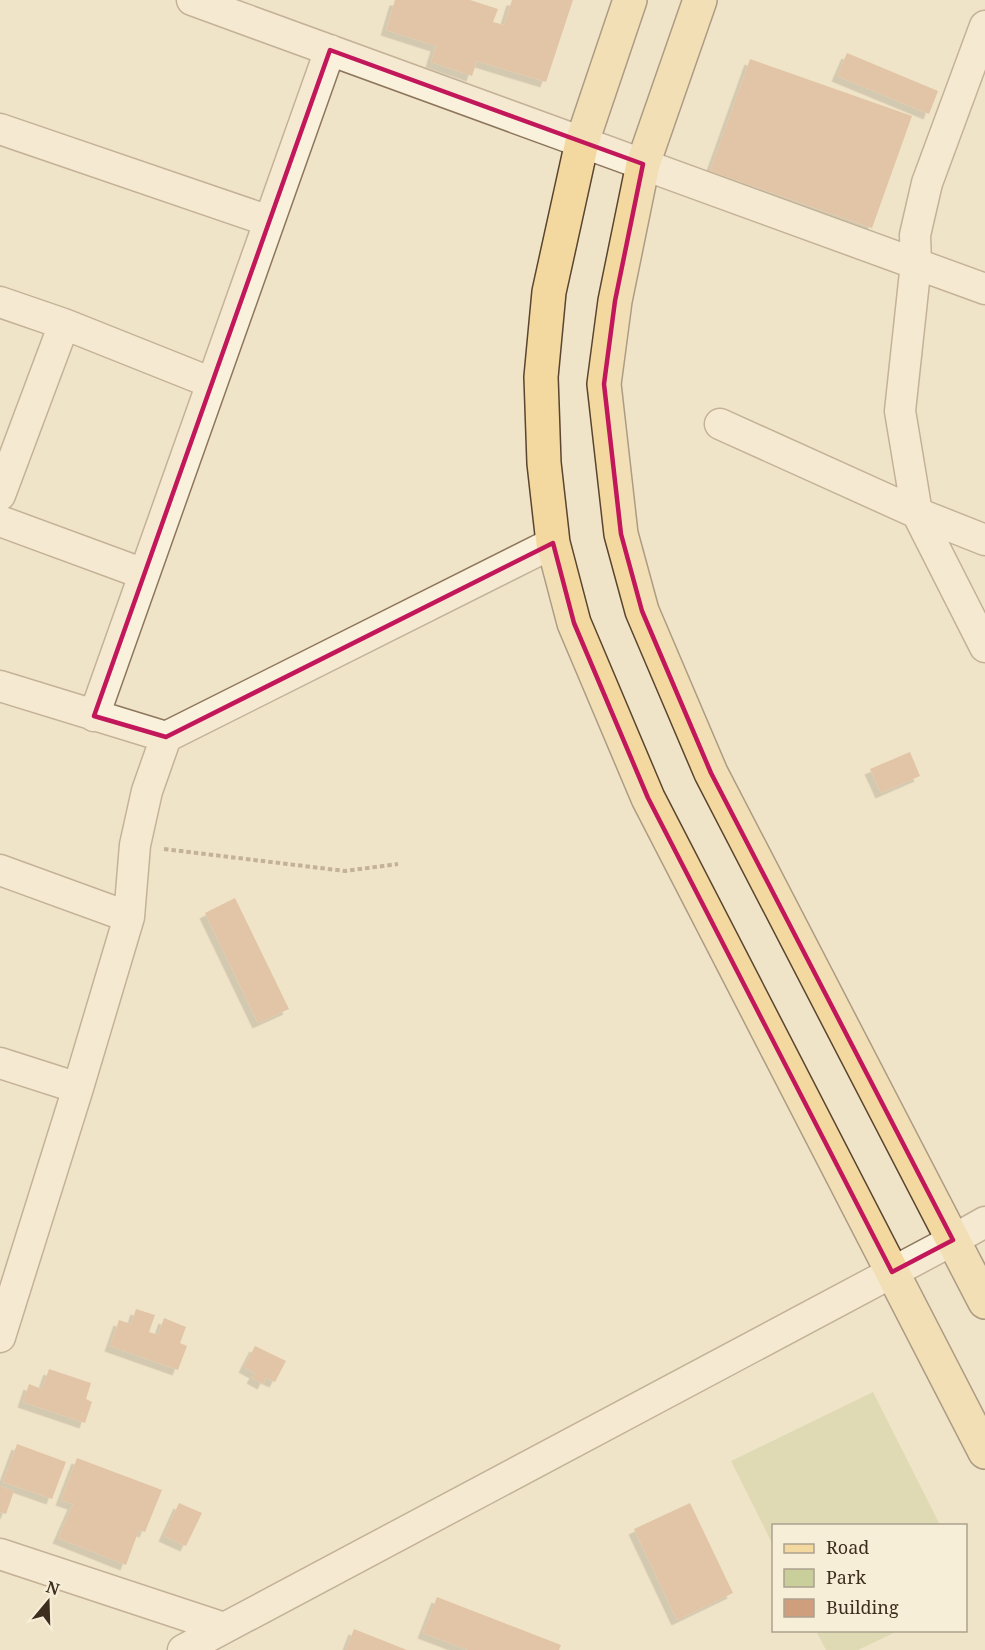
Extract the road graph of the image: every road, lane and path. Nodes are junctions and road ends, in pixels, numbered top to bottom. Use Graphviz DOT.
graph roads {
  1 [pos="192,0"];
  2 [pos="630,0"];
  3 [pos="700,0"];
  4 [pos="985,26"];
  5 [pos="330,50"];
  6 [pos="978,70"];
  7 [pos="0,129"];
  8 [pos="582,142"];
  9 [pos="643,164"];
  10 [pos="269,221"];
  11 [pos="916,263"];
  12 [pos="985,289"];
  13 [pos="0,302"];
  14 [pos="64,324"];
  15 [pos="212,383"];
  16 [pos="720,424"];
  17 [pos="0,495"];
  18 [pos="917,513"];
  19 [pos="0,522"];
  20 [pos="985,540"];
  21 [pos="553,543"];
  22 [pos="144,574"];
  23 [pos="985,647"];
  24 [pos="0,686"];
  25 [pos="94,716"];
  26 [pos="166,737"];
  27 [pos="135,845"];
  28 [pos="398,864"];
  29 [pos="0,870"];
  30 [pos="129,917"];
  31 [pos="0,1063"];
  32 [pos="78,1088"];
  33 [pos="985,1222"];
  34 [pos="953,1240"];
  35 [pos="892,1272"];
  36 [pos="985,1302"];
  37 [pos="0,1337"];
  38 [pos="985,1452"];
  39 [pos="0,1554"];
  40 [pos="224,1628"];
  41 [pos="183,1650"];
  1 -- 5 [label="street"];
  2 -- 8 [label="main road"];
  3 -- 9 [label="main road"];
  4 -- 6 [label="street"];
  5 -- 8 [label="street"];
  5 -- 10 [label="street"];
  6 -- 11 [label="street"];
  7 -- 10 [label="street"];
  8 -- 9 [label="street"];
  8 -- 21 [label="main road"];
  9 -- 11 [label="street"];
  9 -- 34 [label="main road"];
  10 -- 15 [label="street"];
  11 -- 12 [label="street"];
  11 -- 18 [label="street"];
  13 -- 14 [label="street"];
  14 -- 15 [label="street"];
  14 -- 17 [label="street"];
  15 -- 22 [label="street"];
  16 -- 18 [label="street"];
  18 -- 20 [label="street"];
  18 -- 23 [label="street"];
  19 -- 22 [label="street"];
  21 -- 26 [label="street"];
  21 -- 35 [label="main road"];
  22 -- 25 [label="street"];
  24 -- 25 [label="street"];
  25 -- 26 [label="street"];
  26 -- 27 [label="street"];
  27 -- 28 [label="path"];
  27 -- 30 [label="street"];
  29 -- 30 [label="street"];
  30 -- 32 [label="street"];
  31 -- 32 [label="street"];
  32 -- 37 [label="street"];
  33 -- 34 [label="street"];
  34 -- 35 [label="street"];
  34 -- 36 [label="main road"];
  35 -- 38 [label="main road"];
  35 -- 40 [label="street"];
  39 -- 40 [label="street"];
  40 -- 41 [label="street"];
}
